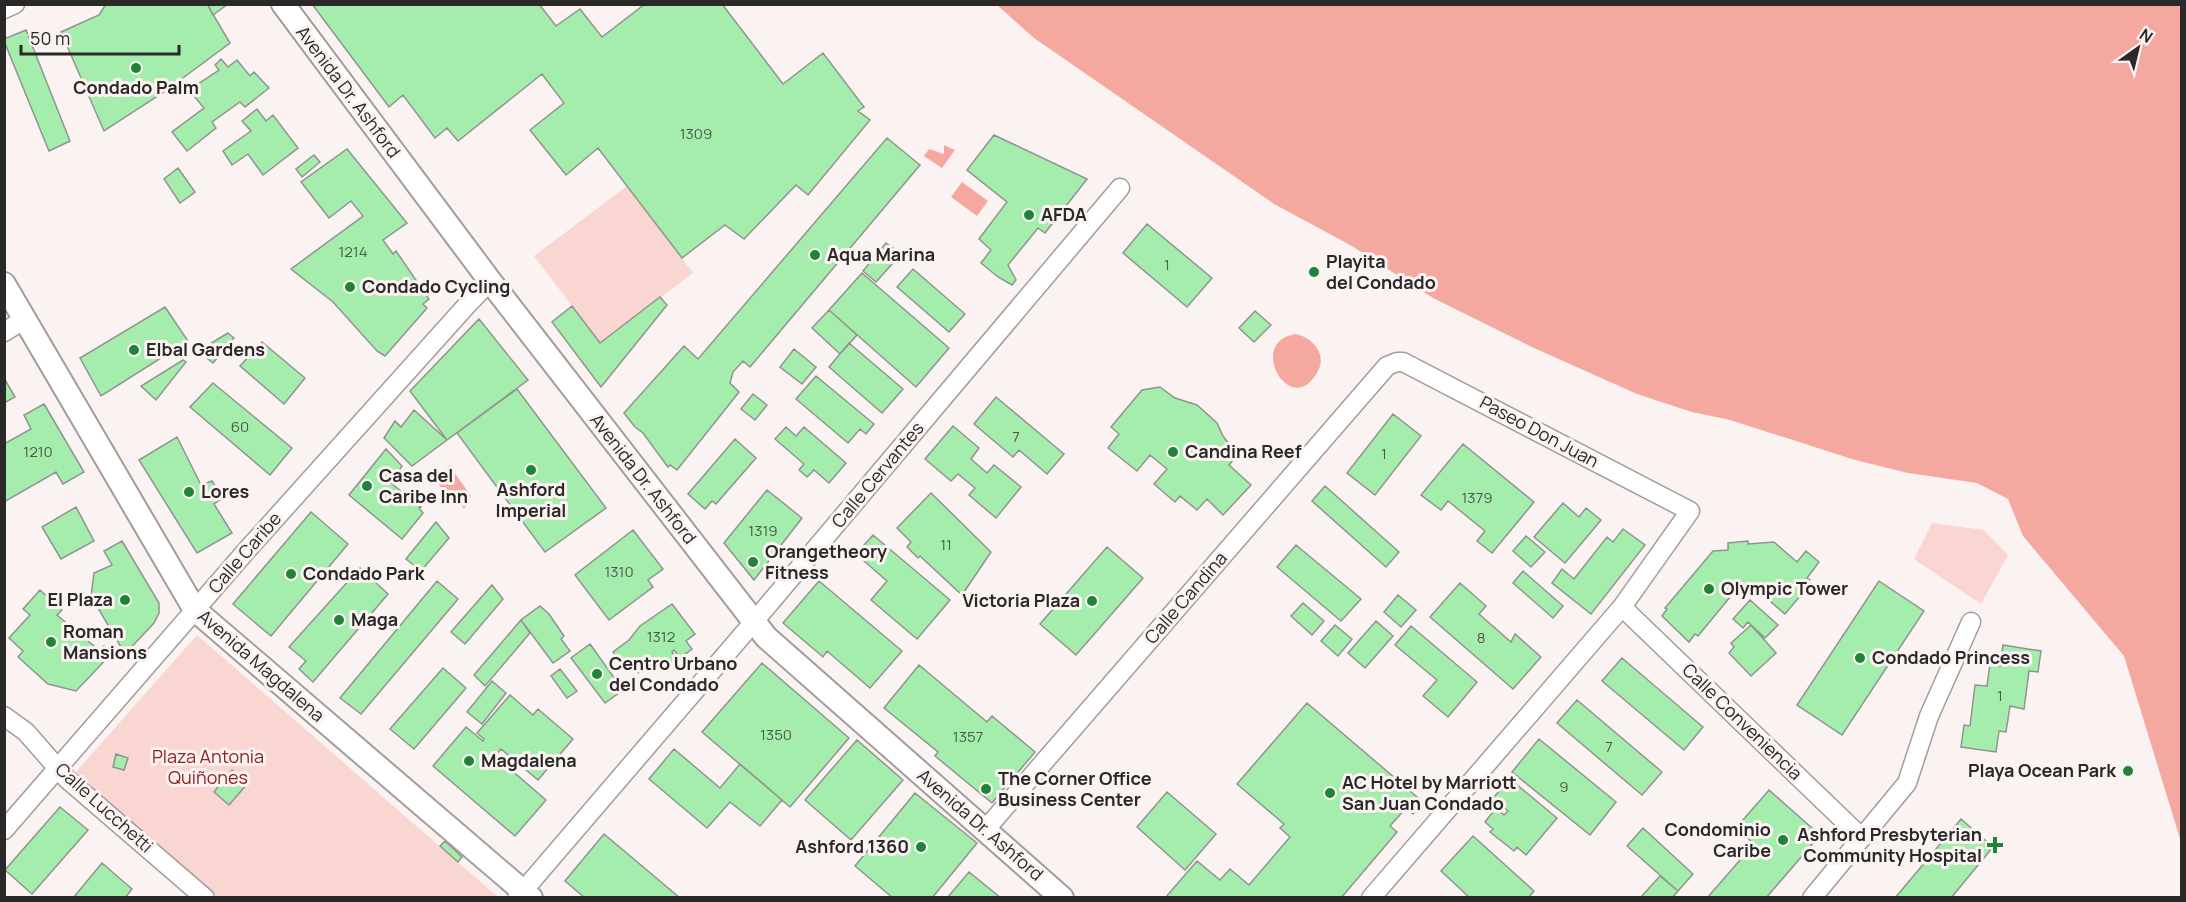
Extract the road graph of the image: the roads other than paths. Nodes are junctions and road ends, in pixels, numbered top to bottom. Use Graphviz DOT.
graph roads {
  1 [pos="15,4"];
  2 [pos="283,4"];
  3 [pos="4,9"];
  4 [pos="1120,188"];
  5 [pos="490,281"];
  6 [pos="4,284"];
  7 [pos="25,319"];
  8 [pos="4,332"];
  9 [pos="1388,366"];
  10 [pos="1622,606"];
  11 [pos="195,610"];
  12 [pos="754,622"];
  13 [pos="1971,622"];
  14 [pos="4,716"];
  15 [pos="58,768"];
  16 [pos="4,830"];
  17 [pos="985,830"];
  18 [pos="1862,838"];
  19 [pos="524,895"];
  20 [pos="206,897"];
  21 [pos="1062,897"];
  22 [pos="1371,897"];
  23 [pos="1812,897"];
  1 -- 3 [label="street"];
  2 -- 5 [label="street, Avenida Dr. Ashford"];
  4 -- 12 [label="street, Calle Cervantes"];
  5 -- 11 [label="street, Calle Caribe"];
  5 -- 12 [label="street, Avenida Dr. Ashford"];
  6 -- 7 [label="street, Avenida Magdalena"];
  7 -- 8 [label="street"];
  7 -- 11 [label="street, Avenida Magdalena"];
  9 -- 10 [label="street, Paseo Don Juan"];
  9 -- 17 [label="street, Calle Candina"];
  10 -- 18 [label="street, Calle Conveniencia"];
  10 -- 22 [label="street"];
  11 -- 15 [label="street, Calle Caribe"];
  11 -- 19 [label="street, Avenida Magdalena"];
  12 -- 17 [label="street, Avenida Dr. Ashford"];
  12 -- 19 [label="street, Calle Cervantes"];
  13 -- 18 [label="street"];
  14 -- 15 [label="street, Calle Lucchetti"];
  15 -- 16 [label="street, Calle Caribe"];
  15 -- 20 [label="street, Calle Lucchetti"];
  17 -- 21 [label="street, Avenida Dr. Ashford"];
  18 -- 23 [label="street"];
}
